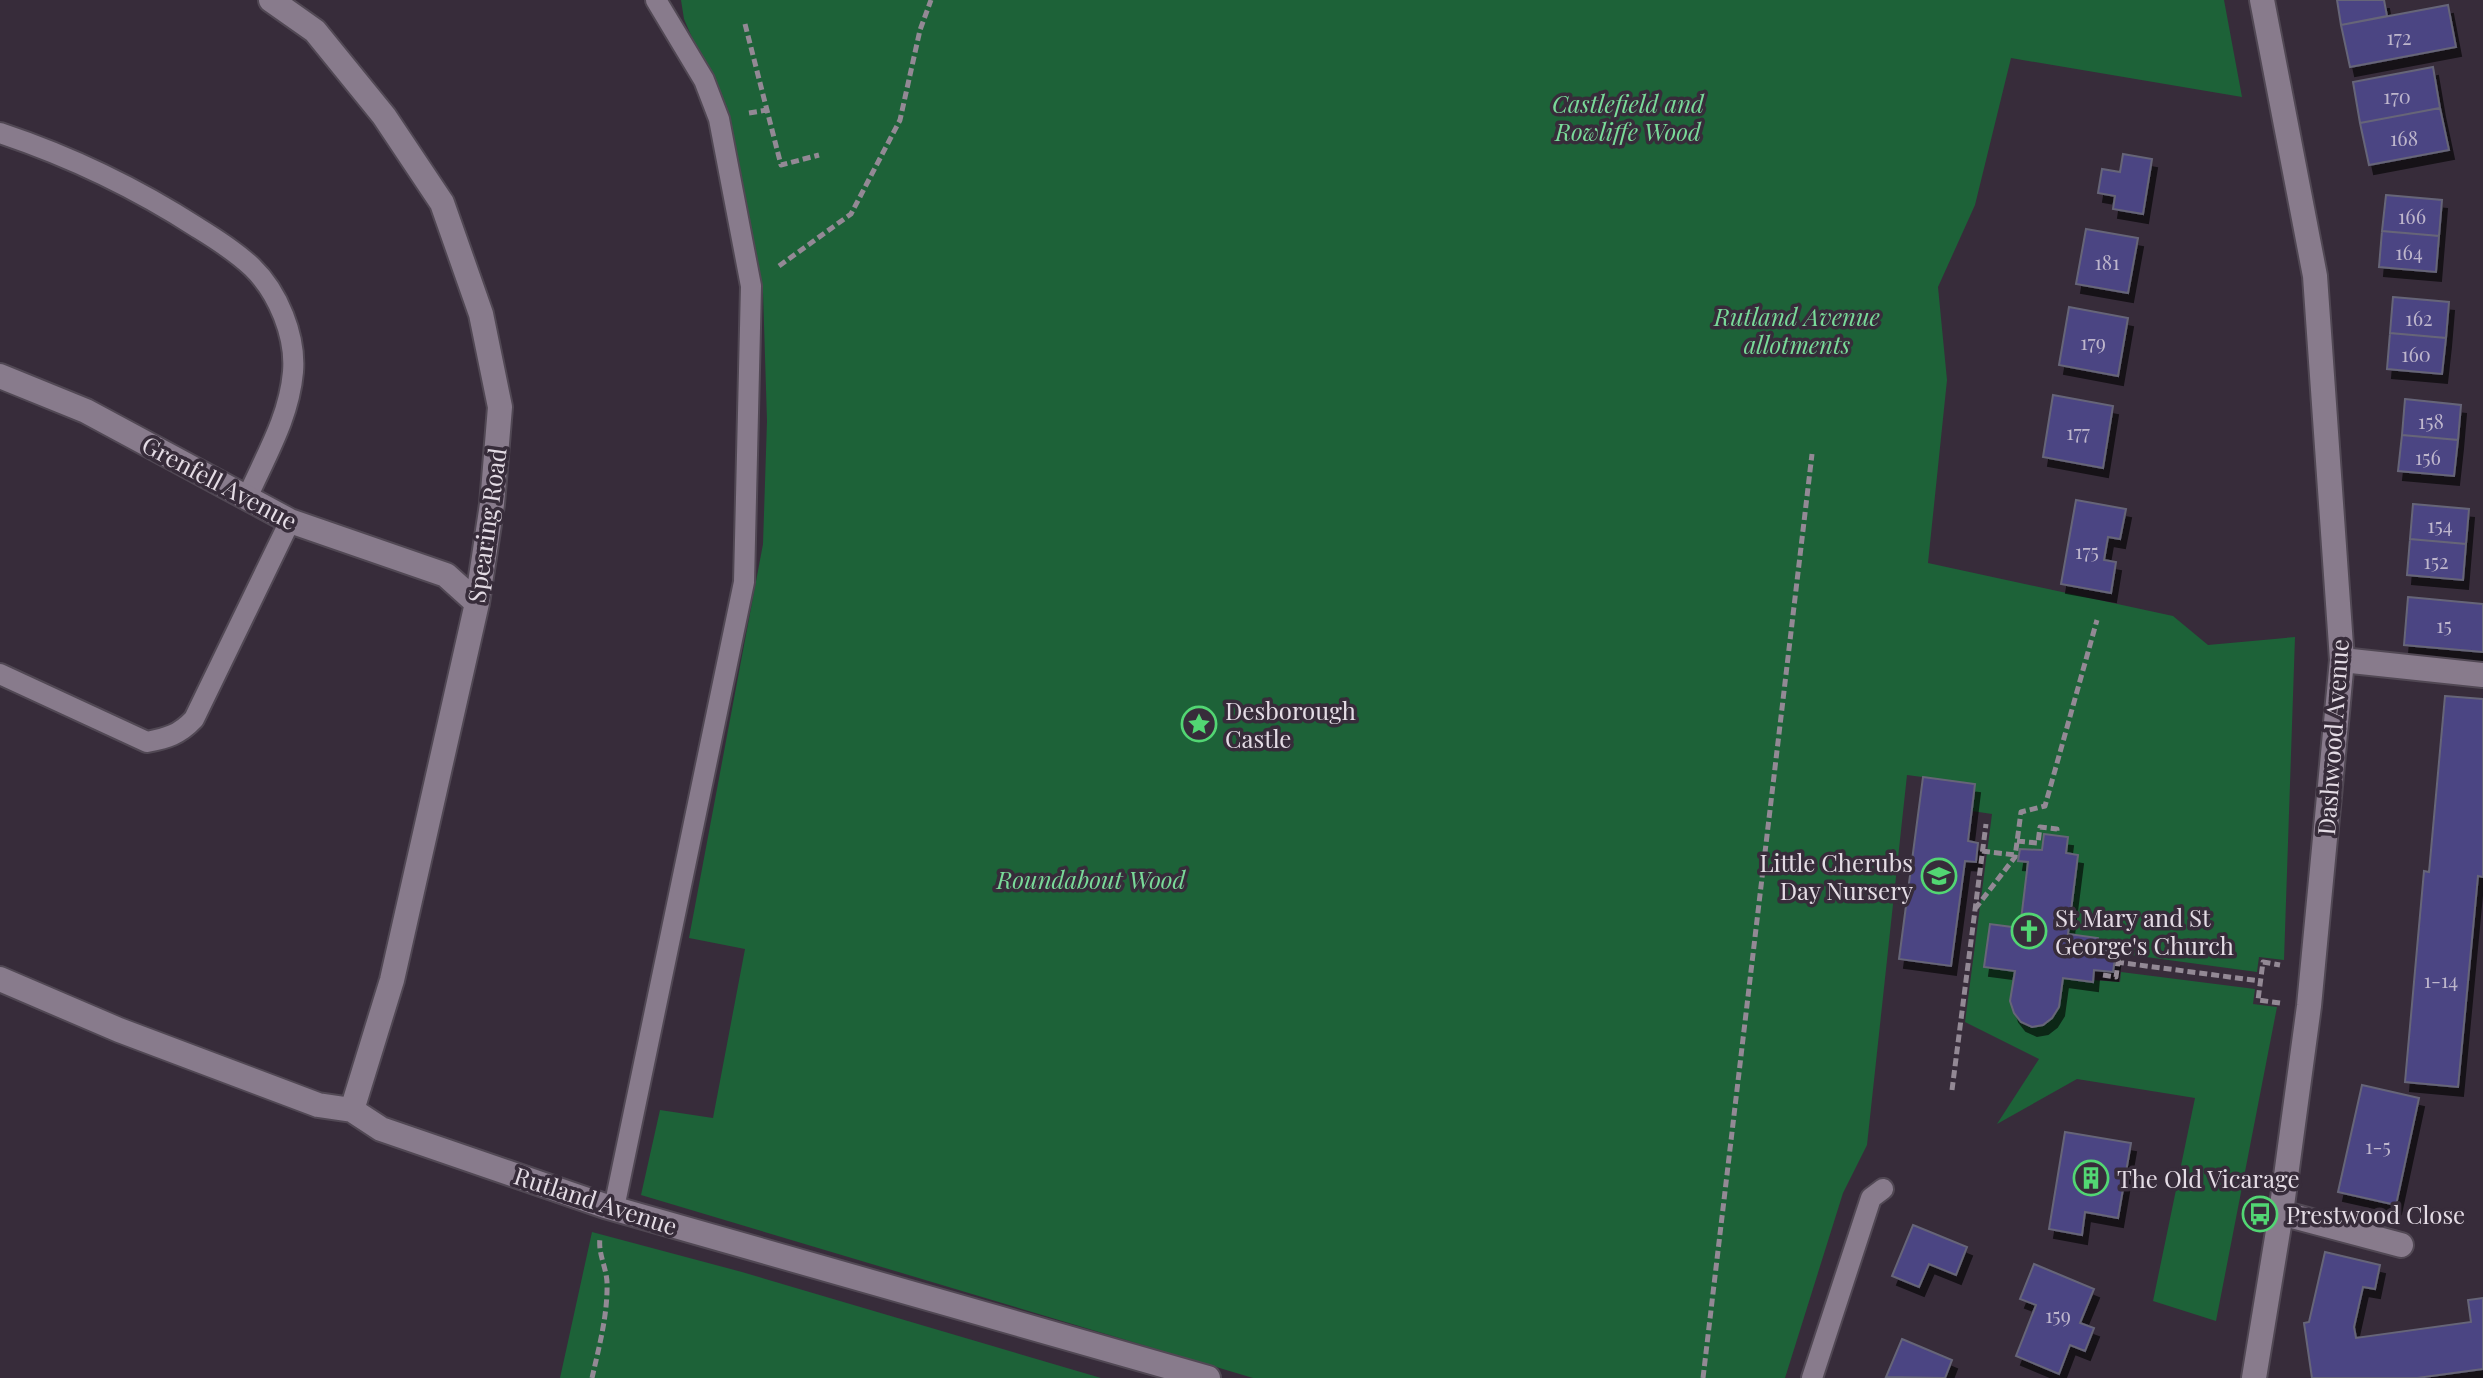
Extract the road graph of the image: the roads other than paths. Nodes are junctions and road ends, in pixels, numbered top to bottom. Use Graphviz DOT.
graph roads {
  1 [pos="271,0"];
  2 [pos="656,0"];
  3 [pos="2262,0"];
  4 [pos="0,133"];
  5 [pos="0,376"];
  6 [pos="247,498"];
  7 [pos="290,521"];
  8 [pos="477,603"];
  9 [pos="2342,660"];
  10 [pos="0,674"];
  11 [pos="2483,675"];
  12 [pos="0,979"];
  13 [pos="352,1110"];
  14 [pos="1883,1189"];
  15 [pos="610,1207"];
  16 [pos="2281,1213"];
  17 [pos="2401,1245"];
  18 [pos="1208,1378"];
  19 [pos="1812,1378"];
  20 [pos="2254,1378"];
  1 -- 8 [label="street, Spearing Road"];
  2 -- 15 [label="lane"];
  3 -- 9 [label="street, Dashwood Avenue"];
  4 -- 6 [label="lane"];
  5 -- 6 [label="street, Grenfell Avenue"];
  6 -- 7 [label="street, Grenfell Avenue"];
  7 -- 8 [label="street, Grenfell Avenue"];
  7 -- 10 [label="lane"];
  8 -- 13 [label="street, Spearing Road"];
  9 -- 11 [label="street"];
  9 -- 16 [label="street, Dashwood Avenue"];
  12 -- 13 [label="street, Rutland Avenue"];
  13 -- 15 [label="street, Rutland Avenue"];
  14 -- 19 [label="lane"];
  15 -- 18 [label="street, Rutland Avenue"];
  16 -- 17 [label="street"];
  16 -- 20 [label="street, Dashwood Avenue"];
}
